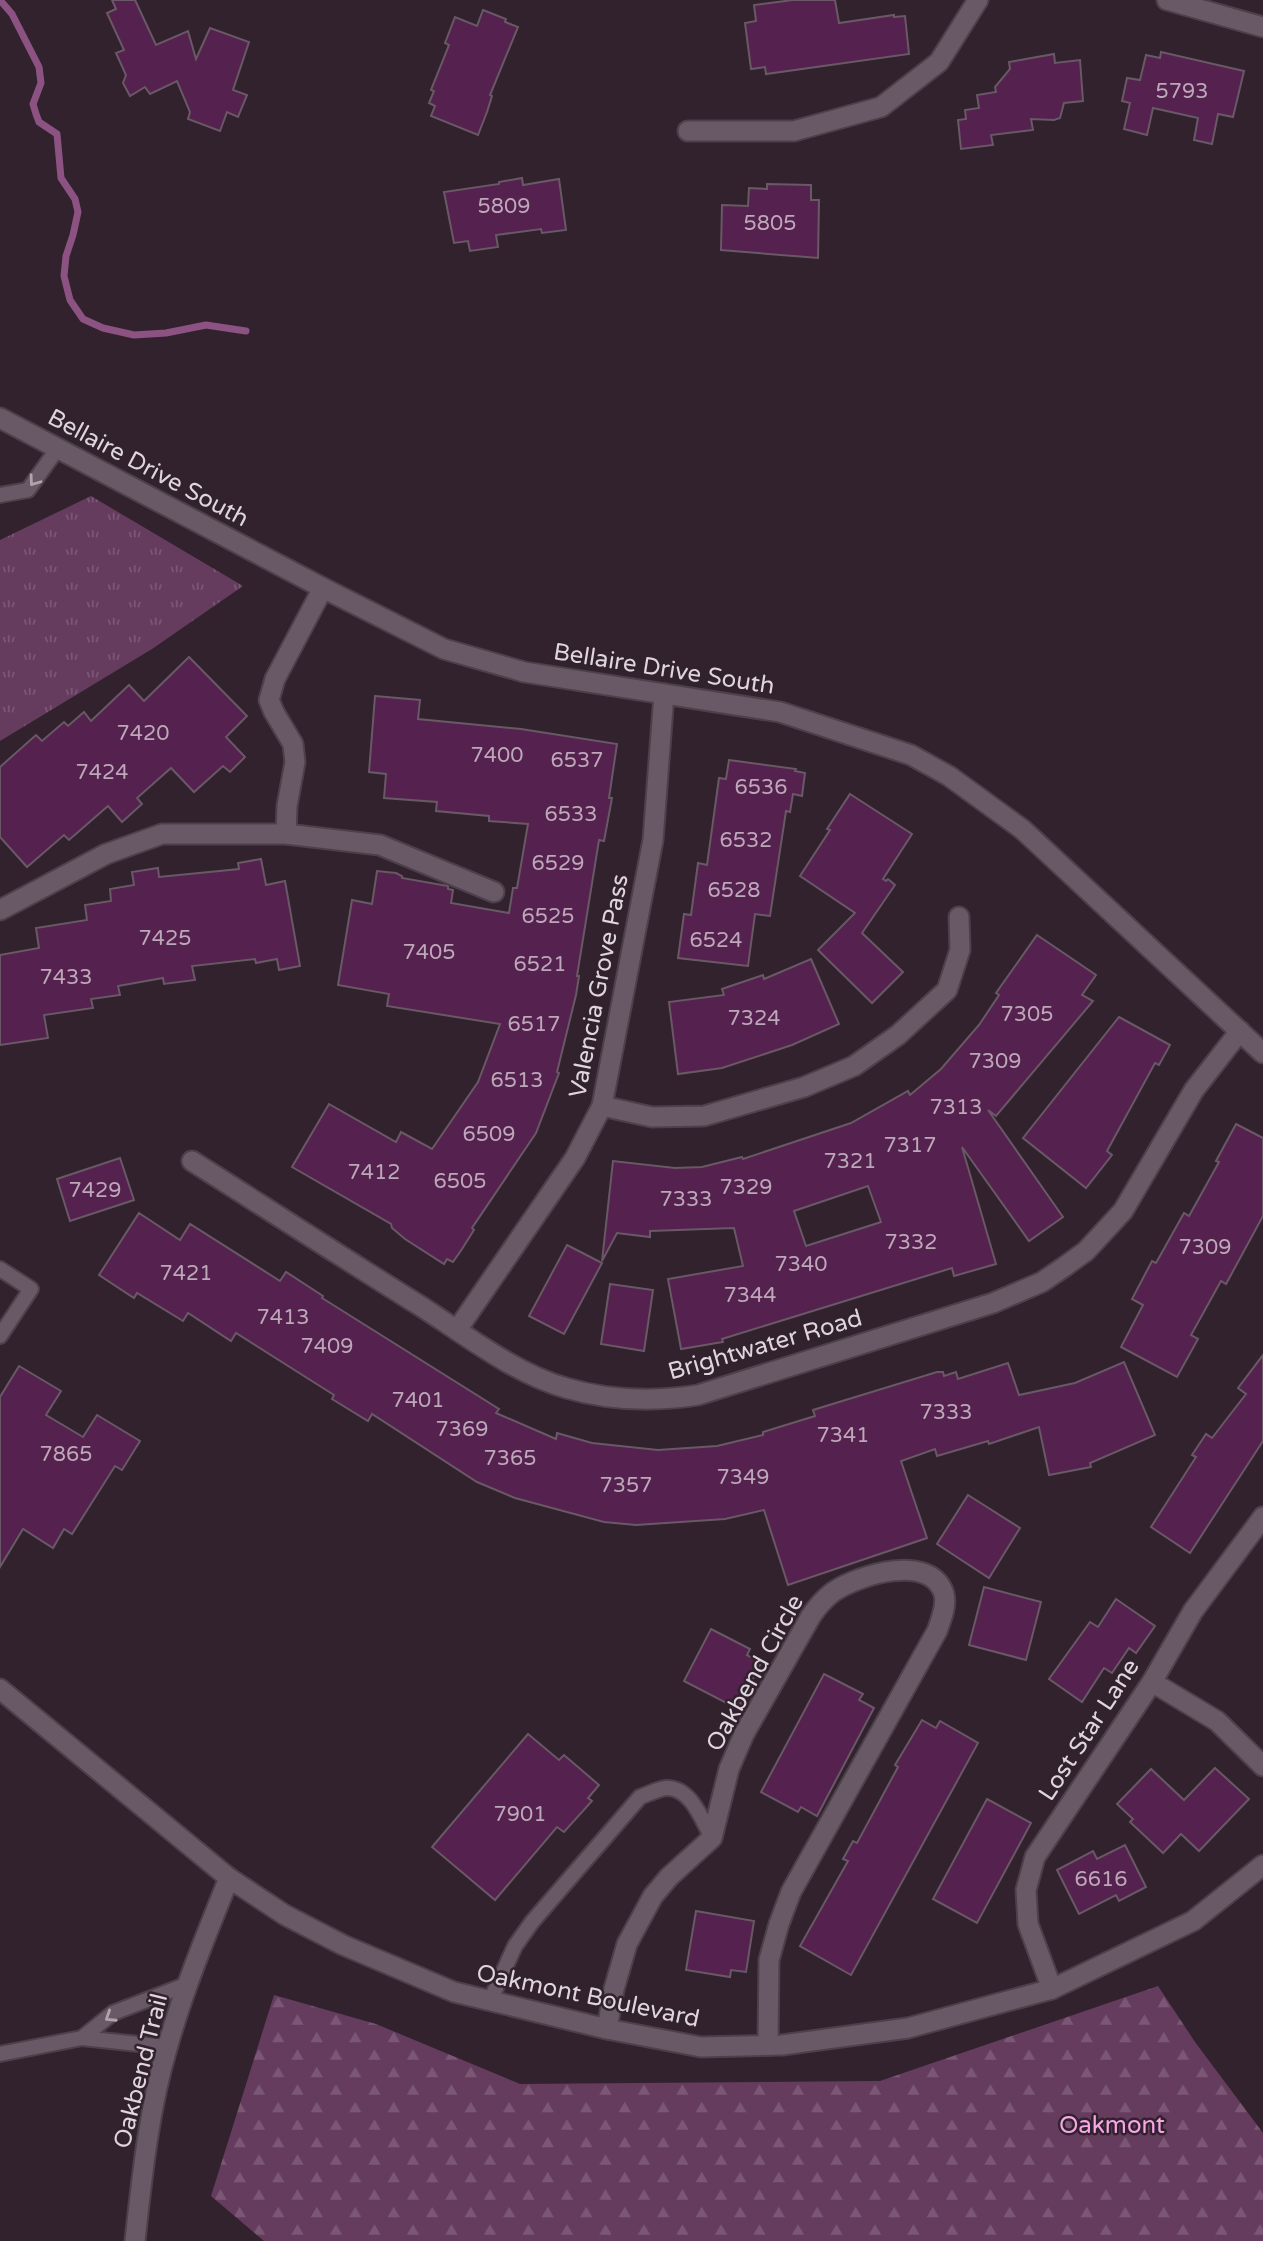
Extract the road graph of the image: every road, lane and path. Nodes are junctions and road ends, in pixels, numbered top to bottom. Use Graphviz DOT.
graph roads {
  1 [pos="978,0"];
  2 [pos="1167,0"];
  3 [pos="1263,27"];
  4 [pos="688,131"];
  5 [pos="0,418"];
  6 [pos="58,448"];
  7 [pos="0,495"];
  8 [pos="323,588"];
  9 [pos="664,694"];
  10 [pos="286,834"];
  11 [pos="494,892"];
  12 [pos="0,910"];
  13 [pos="958,917"];
  14 [pos="1240,1031"];
  15 [pos="1263,1053"];
  16 [pos="602,1106"];
  17 [pos="192,1161"];
  18 [pos="0,1269"];
  19 [pos="457,1330"];
  20 [pos="0,1336"];
  21 [pos="1263,1517"];
  22 [pos="1152,1682"];
  23 [pos="0,1689"];
  24 [pos="1263,1766"];
  25 [pos="712,1838"];
  26 [pos="1263,1865"];
  27 [pos="229,1878"];
  28 [pos="188,1984"];
  29 [pos="1052,1989"];
  30 [pos="490,2001"];
  31 [pos="607,2029"];
  32 [pos="82,2038"];
  33 [pos="768,2045"];
  34 [pos="167,2047"];
  35 [pos="0,2054"];
  36 [pos="135,2241"];
  1 -- 4 [label="street"];
  2 -- 3 [label="street"];
  5 -- 6 [label="street, Bellaire Drive South"];
  6 -- 7 [label="lane, one-way"];
  6 -- 8 [label="street, Bellaire Drive South"];
  8 -- 9 [label="street, Bellaire Drive South"];
  8 -- 10 [label="street"];
  9 -- 14 [label="street, Bellaire Drive South"];
  9 -- 16 [label="street, Valencia Grove Pass"];
  10 -- 11 [label="street"];
  10 -- 12 [label="street"];
  13 -- 16 [label="street"];
  14 -- 15 [label="street, Bellaire Drive South"];
  14 -- 19 [label="street, Brightwater Road"];
  16 -- 19 [label="street, Valencia Grove Pass"];
  17 -- 19 [label="street, Brightwater Road"];
  18 -- 20 [label="lane"];
  21 -- 22 [label="street, Lost Star Lane"];
  22 -- 24 [label="street"];
  22 -- 29 [label="street, Lost Star Lane"];
  23 -- 27 [label="street, Oakmont Boulevard"];
  25 -- 30 [label="lane"];
  25 -- 31 [label="street"];
  25 -- 33 [label="street, Oakbend Circle"];
  26 -- 29 [label="street, Oakmont Boulevard"];
  27 -- 28 [label="street, Oakbend Trail"];
  27 -- 30 [label="street, Oakmont Boulevard"];
  28 -- 32 [label="lane, one-way"];
  28 -- 34 [label="street, Oakbend Trail"];
  29 -- 33 [label="street, Oakmont Boulevard"];
  30 -- 31 [label="street, Oakmont Boulevard"];
  31 -- 33 [label="street, Oakmont Boulevard"];
  32 -- 34 [label="lane"];
  32 -- 35 [label="lane"];
  34 -- 36 [label="street, Oakbend Trail"];
}
